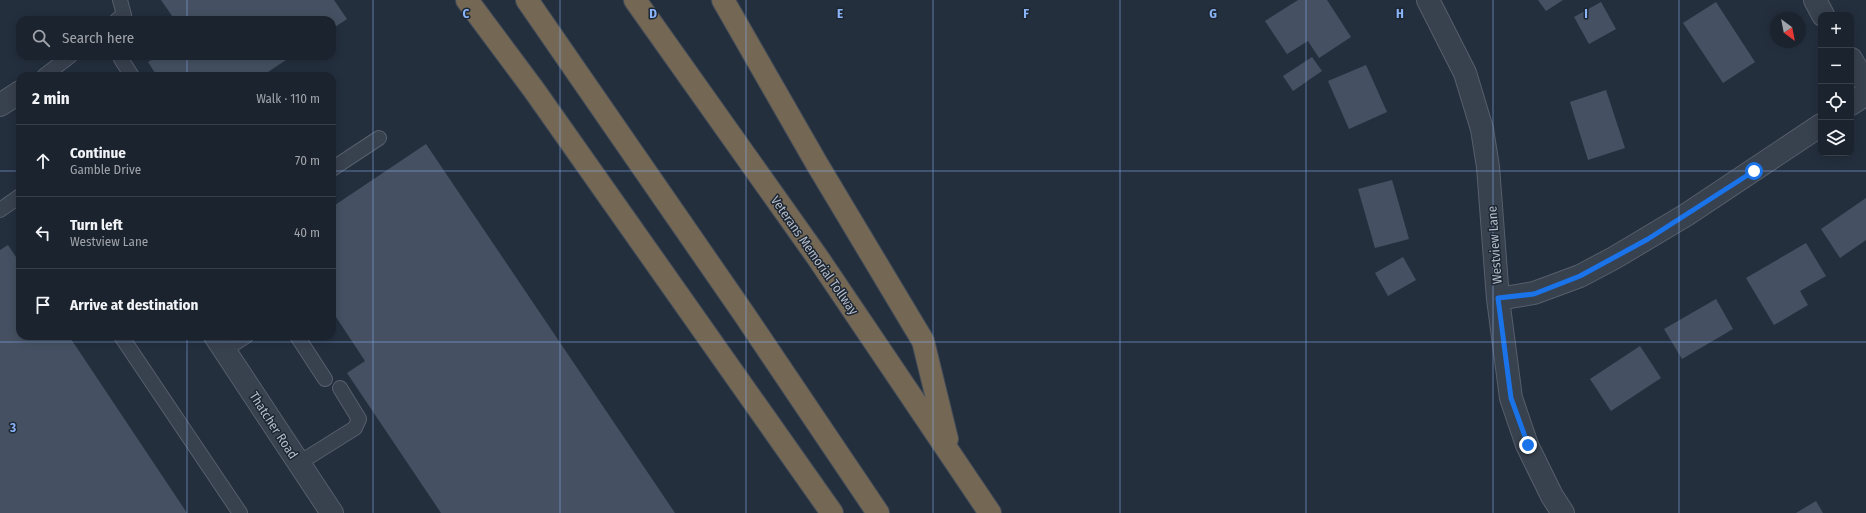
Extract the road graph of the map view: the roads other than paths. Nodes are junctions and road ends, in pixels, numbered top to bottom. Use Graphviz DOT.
graph roads {
  1 [pos="120,0"];
  2 [pos="467,0"];
  3 [pos="527,0"];
  4 [pos="635,0"];
  5 [pos="723,0"];
  6 [pos="1428,0"];
  7 [pos="1814,0"];
  8 [pos="1821,12"];
  9 [pos="123,16"];
  10 [pos="65,60"];
  11 [pos="122,60"];
  12 [pos="1854,64"];
  13 [pos="49,72"];
  14 [pos="129,72"];
  15 [pos="1866,84"];
  16 [pos="1866,94"];
  17 [pos="16,95"];
  18 [pos="1854,102"];
  19 [pos="0,105"];
  20 [pos="1818,127"];
  21 [pos="379,138"];
  22 [pos="336,166"];
  23 [pos="16,199"];
  24 [pos="0,210"];
  25 [pos="1498,298"];
  26 [pos="125,340"];
  27 [pos="231,340"];
  28 [pos="299,340"];
  29 [pos="220,343"];
  30 [pos="325,379"];
  31 [pos="340,388"];
  32 [pos="951,454"];
  33 [pos="299,463"];
  34 [pos="240,513"];
  35 [pos="332,513"];
  36 [pos="832,513"];
  37 [pos="878,513"];
  38 [pos="990,513"];
  39 [pos="1563,513"];
  1 -- 9 [label="lane"];
  2 -- 36 [label="highway"];
  3 -- 37 [label="highway"];
  4 -- 32 [label="highway, Veterans Memorial Tollway"];
  5 -- 32 [label="highway"];
  6 -- 25 [label="street, Westview Lane"];
  7 -- 8 [label="street"];
  10 -- 13 [label="lane"];
  11 -- 14 [label="lane"];
  12 -- 15 [label="street"];
  16 -- 18 [label="street"];
  17 -- 19 [label="street"];
  20 -- 25 [label="street"];
  21 -- 22 [label="lane"];
  23 -- 24 [label="lane"];
  25 -- 39 [label="street, Westview Lane"];
  26 -- 34 [label="lane"];
  27 -- 29 [label="lane"];
  28 -- 30 [label="lane"];
  29 -- 33 [label="street, Thatcher Road"];
  31 -- 33 [label="lane"];
  32 -- 38 [label="highway, Veterans Memorial Tollway"];
  33 -- 35 [label="street, Thatcher Road"];
}
